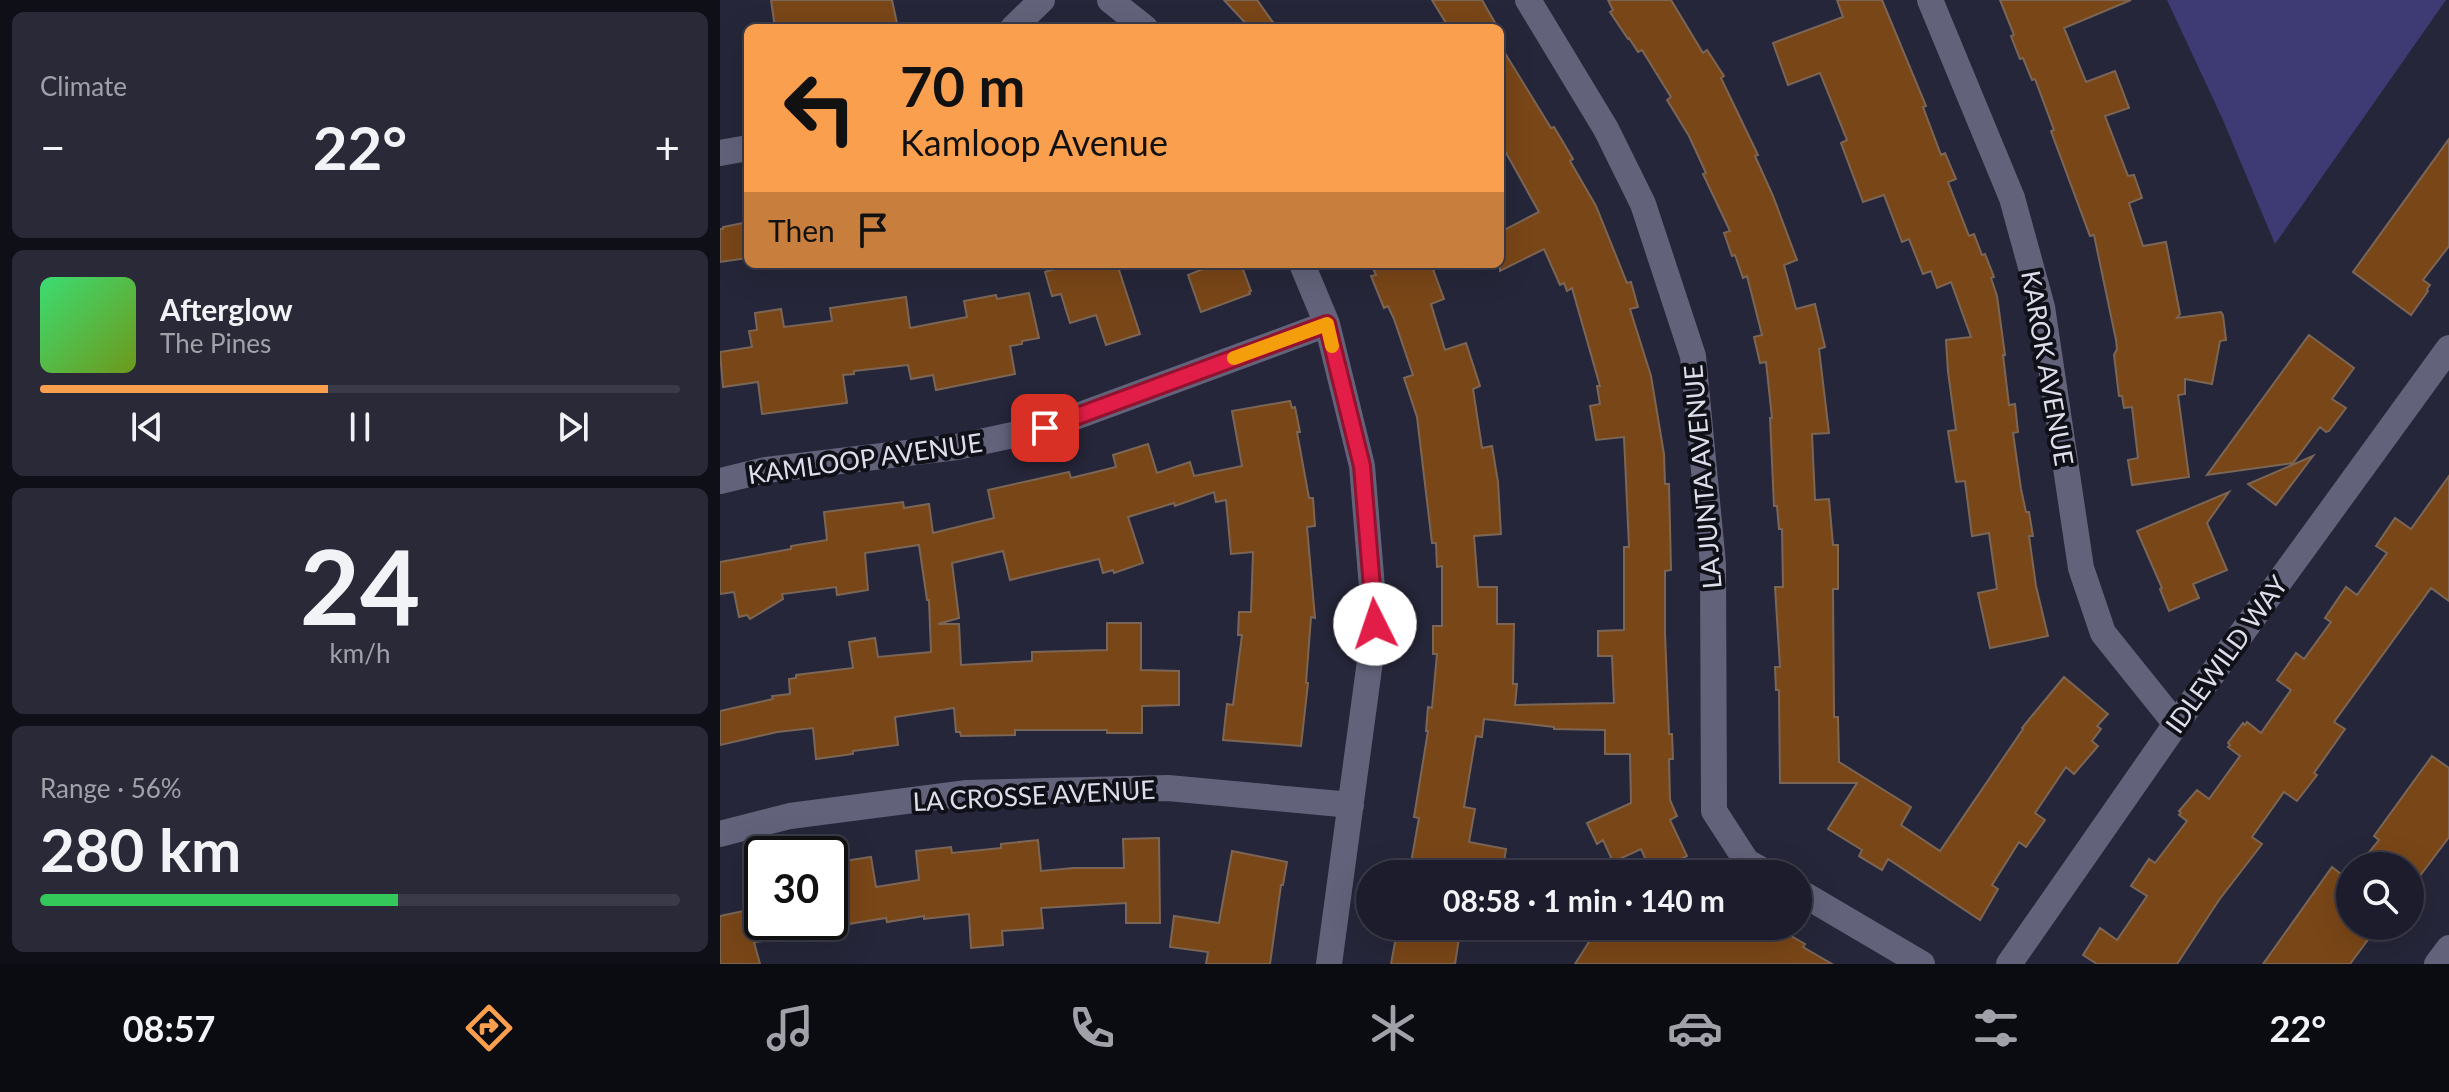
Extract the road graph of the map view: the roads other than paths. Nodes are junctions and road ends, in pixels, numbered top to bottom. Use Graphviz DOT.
graph roads {
  1 [pos="1042,0"];
  2 [pos="1110,0"];
  3 [pos="1528,0"];
  4 [pos="1930,0"];
  5 [pos="1017,24"];
  6 [pos="1140,24"];
  7 [pos="744,149"];
  8 [pos="720,153"];
  9 [pos="1304,268"];
  10 [pos="1327,324"];
  11 [pos="2449,348"];
  12 [pos="720,481"];
  13 [pos="2176,724"];
  14 [pos="1351,805"];
  15 [pos="720,834"];
  16 [pos="1746,860"];
  17 [pos="1812,899"];
  18 [pos="2449,948"];
  19 [pos="1329,964"];
  20 [pos="1922,964"];
  21 [pos="2009,964"];
  22 [pos="2437,964"];
  1 -- 5 [label="street"];
  2 -- 6 [label="street"];
  3 -- 16 [label="street, LA JUNTA AVENUE"];
  4 -- 13 [label="street, KAROK AVENUE"];
  7 -- 8 [label="street"];
  9 -- 10 [label="street"];
  10 -- 12 [label="street, KAMLOOP AVENUE"];
  10 -- 14 [label="street"];
  11 -- 13 [label="street, IDLEWILD WAY"];
  13 -- 21 [label="street, IDLEWILD WAY"];
  14 -- 15 [label="street, LA CROSSE AVENUE"];
  14 -- 19 [label="street"];
  17 -- 20 [label="street"];
  18 -- 22 [label="street"];
}
